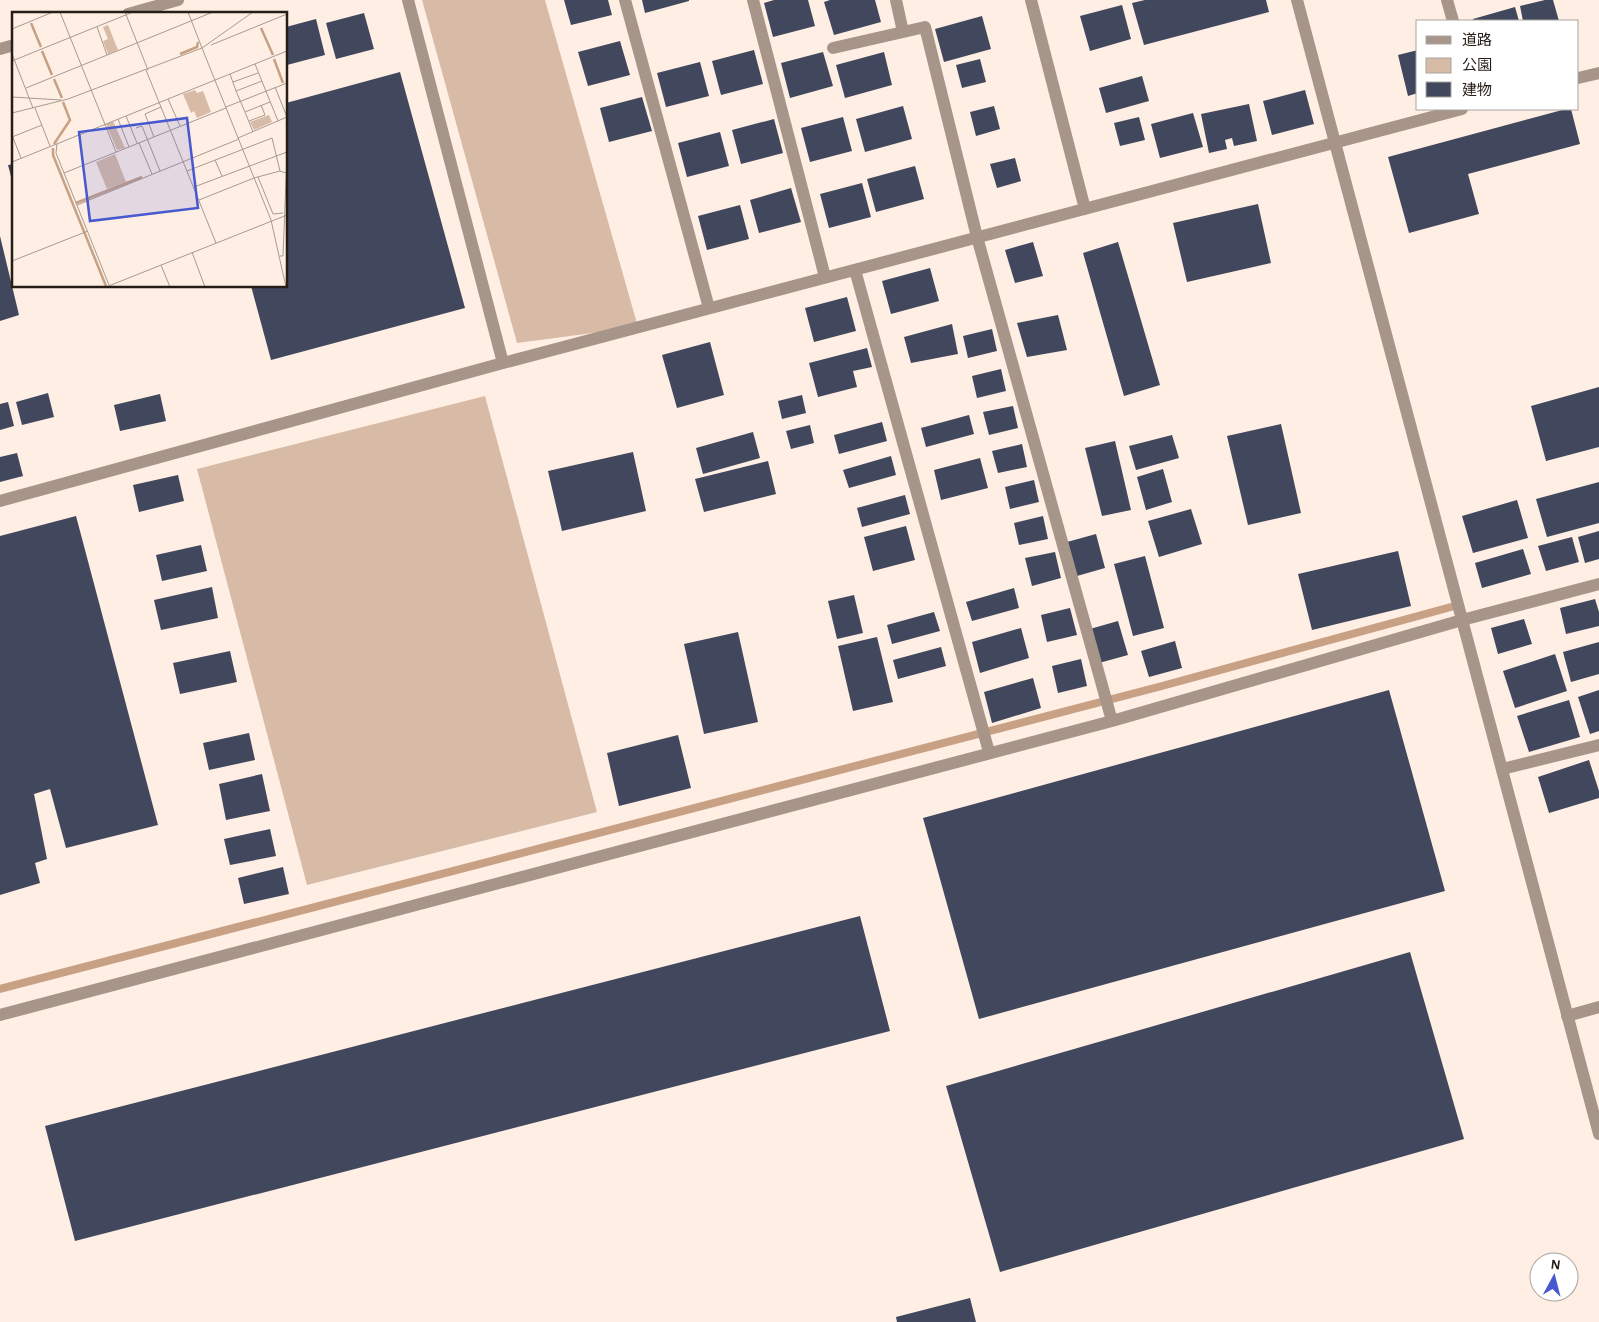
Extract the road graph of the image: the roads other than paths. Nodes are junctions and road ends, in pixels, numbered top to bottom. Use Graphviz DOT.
graph roads {
  1 [pos="178,0"];
  2 [pos="408,0"];
  3 [pos="625,0"];
  4 [pos="753,0"];
  5 [pos="896,0"];
  6 [pos="1030,0"];
  7 [pos="1297,0"];
  8 [pos="1447,0"];
  9 [pos="135,12"];
  10 [pos="1453,20"];
  11 [pos="903,32"];
  12 [pos="833,48"];
  13 [pos="1599,73"];
  14 [pos="1579,78"];
  15 [pos="1458,110"];
  16 [pos="1335,142"];
  17 [pos="1085,209"];
  18 [pos="978,237"];
  19 [pos="855,270"];
  20 [pos="825,277"];
  21 [pos="709,308"];
  22 [pos="503,363"];
  23 [pos="0,501"];
  24 [pos="1599,584"];
  25 [pos="1462,620"];
  26 [pos="1110,717"];
  27 [pos="1599,745"];
  28 [pos="988,747"];
  29 [pos="1502,769"];
  30 [pos="1599,1008"];
  31 [pos="0,1015"];
  32 [pos="1567,1016"];
  33 [pos="1599,1134"];
  1 -- 9 [label="street"];
  2 -- 22 [label="street"];
  3 -- 21 [label="street"];
  4 -- 20 [label="street"];
  5 -- 11 [label="street"];
  6 -- 17 [label="street"];
  7 -- 16 [label="street"];
  8 -- 10 [label="street"];
  11 -- 12 [label="street"];
  11 -- 18 [label="street"];
  13 -- 14 [label="street"];
  15 -- 16 [label="street"];
  16 -- 17 [label="street"];
  16 -- 25 [label="street"];
  17 -- 18 [label="street"];
  18 -- 19 [label="street"];
  18 -- 26 [label="street"];
  19 -- 20 [label="street"];
  19 -- 28 [label="street"];
  20 -- 21 [label="street"];
  21 -- 22 [label="street"];
  22 -- 23 [label="street"];
  24 -- 25 [label="street"];
  25 -- 26 [label="street"];
  25 -- 29 [label="street"];
  26 -- 28 [label="street"];
  27 -- 29 [label="street"];
  28 -- 31 [label="street"];
  29 -- 32 [label="street"];
  30 -- 32 [label="street"];
  32 -- 33 [label="street"];
}
